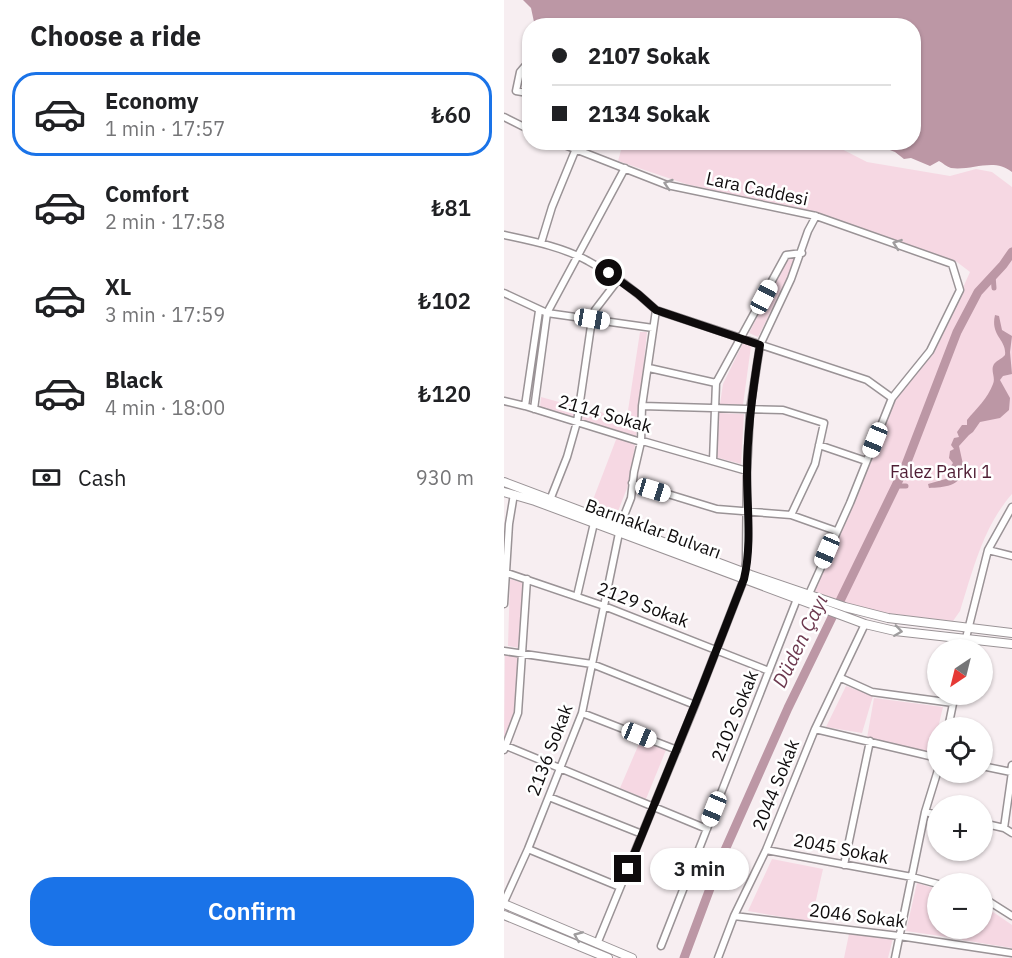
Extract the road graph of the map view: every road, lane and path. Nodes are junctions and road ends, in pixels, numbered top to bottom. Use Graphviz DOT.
graph roads {
  1 [pos="522,70"];
  2 [pos="522,92"];
  3 [pos="504,117"];
  4 [pos="522,126"];
  5 [pos="575,151"];
  6 [pos="625,168"];
  7 [pos="816,216"];
  8 [pos="504,235"];
  9 [pos="541,243"];
  10 [pos="802,253"];
  11 [pos="578,257"];
  12 [pos="618,280"];
  13 [pos="504,293"];
  14 [pos="656,310"];
  15 [pos="539,311"];
  16 [pos="547,313"];
  17 [pos="592,319"];
  18 [pos="653,328"];
  19 [pos="741,339"];
  20 [pos="760,345"];
  21 [pos="649,368"];
  22 [pos="716,383"];
  23 [pos="892,399"];
  24 [pos="504,400"];
  25 [pos="525,406"];
  26 [pos="642,406"];
  27 [pos="714,408"];
  28 [pos="534,409"];
  29 [pos="750,410"];
  30 [pos="577,422"];
  31 [pos="640,442"];
  32 [pos="819,445"];
  33 [pos="713,461"];
  34 [pos="866,461"];
  35 [pos="747,471"];
  36 [pos="504,482"];
  37 [pos="632,483"];
  38 [pos="504,492"];
  39 [pos="514,494"];
  40 [pos="550,500"];
  41 [pos="1012,507"];
  42 [pos="748,511"];
  43 [pos="791,515"];
  44 [pos="594,523"];
  45 [pos="619,529"];
  46 [pos="836,531"];
  47 [pos="988,550"];
  48 [pos="1012,556"];
  49 [pos="505,573"];
  50 [pos="744,575"];
  51 [pos="527,579"];
  52 [pos="809,594"];
  53 [pos="577,596"];
  54 [pos="797,598"];
  55 [pos="504,604"];
  56 [pos="826,605"];
  57 [pos="604,606"];
  58 [pos="844,611"];
  59 [pos="865,624"];
  60 [pos="966,633"];
  61 [pos="1012,633"];
  62 [pos="965,639"];
  63 [pos="1012,644"];
  64 [pos="717,650"];
  65 [pos="504,651"];
  66 [pos="523,653"];
  67 [pos="592,664"];
  68 [pos="769,671"];
  69 [pos="841,678"];
  70 [pos="927,699"];
  71 [pos="695,705"];
  72 [pos="582,713"];
  73 [pos="815,729"];
  74 [pos="870,741"];
  75 [pos="505,747"];
  76 [pos="677,750"];
  77 [pos="927,755"];
  78 [pos="560,767"];
  79 [pos="993,767"];
  80 [pos="1012,769"];
  81 [pos="934,783"];
  82 [pos="549,797"];
  83 [pos="654,806"];
  84 [pos="925,812"];
  85 [pos="993,826"];
  86 [pos="1004,828"];
  87 [pos="706,829"];
  88 [pos="1012,833"];
  89 [pos="642,834"];
  90 [pos="528,849"];
  91 [pos="766,850"];
  92 [pos="844,865"];
  93 [pos="912,877"];
  94 [pos="927,881"];
  95 [pos="620,887"];
  96 [pos="504,903"];
  97 [pos="993,904"];
  98 [pos="504,915"];
  99 [pos="734,916"];
  100 [pos="1012,916"];
  101 [pos="898,936"];
  102 [pos="597,944"];
  103 [pos="661,946"];
  104 [pos="1012,953"];
  105 [pos="592,955"];
  106 [pos="608,958"];
  107 [pos="633,958"];
  108 [pos="718,958"];
  109 [pos="895,958"];
  1 -- 2 [label="street"];
  3 -- 4 [label="street"];
  5 -- 6 [label="street, Lara Caddesi"];
  5 -- 9 [label="street"];
  7 -- 6 [label="street, Lara Caddesi, one-way"];
  6 -- 11 [label="street, 2114 Sokak"];
  7 -- 10 [label="street"];
  23 -- 7 [label="street, Lara Caddesi, one-way"];
  8 -- 9 [label="street"];
  9 -- 11 [label="street"];
  10 -- 19 [label="street"];
  10 -- 20 [label="street"];
  11 -- 12 [label="street"];
  11 -- 16 [label="street, 2114 Sokak"];
  12 -- 14 [label="street"];
  12 -- 17 [label="street"];
  13 -- 15 [label="street"];
  14 -- 18 [label="street, 2136 Sokak"];
  14 -- 19 [label="street"];
  15 -- 16 [label="street"];
  15 -- 25 [label="street"];
  16 -- 17 [label="street"];
  16 -- 28 [label="street, 2114 Sokak"];
  17 -- 18 [label="street"];
  17 -- 30 [label="street"];
  18 -- 21 [label="street, 2136 Sokak"];
  19 -- 20 [label="street"];
  19 -- 22 [label="street"];
  20 -- 23 [label="street"];
  20 -- 29 [label="street"];
  21 -- 22 [label="street"];
  21 -- 26 [label="street, 2136 Sokak"];
  22 -- 27 [label="street"];
  23 -- 34 [label="street"];
  24 -- 25 [label="street"];
  25 -- 28 [label="street"];
  26 -- 27 [label="street"];
  26 -- 31 [label="street, 2136 Sokak"];
  27 -- 29 [label="street"];
  27 -- 33 [label="street"];
  28 -- 30 [label="street, 2114 Sokak"];
  29 -- 32 [label="street"];
  29 -- 35 [label="street"];
  30 -- 31 [label="street, 2114 Sokak"];
  30 -- 40 [label="street"];
  31 -- 33 [label="street, 2114 Sokak"];
  31 -- 37 [label="street, 2136 Sokak"];
  32 -- 34 [label="street"];
  32 -- 43 [label="street"];
  33 -- 35 [label="street, 2114 Sokak"];
  34 -- 46 [label="street"];
  35 -- 42 [label="street"];
  36 -- 40 [label="main road, Barınaklar Bulvarı"];
  37 -- 42 [label="street"];
  37 -- 45 [label="street, 2136 Sokak"];
  38 -- 39 [label="main road, Barınaklar Bulvarı"];
  39 -- 44 [label="main road, Barınaklar Bulvarı"];
  39 -- 49 [label="street"];
  40 -- 45 [label="main road, Barınaklar Bulvarı"];
  41 -- 47 [label="street"];
  42 -- 43 [label="street"];
  42 -- 50 [label="street"];
  43 -- 46 [label="street"];
  44 -- 45 [label="main road, Barınaklar Bulvarı"];
  44 -- 53 [label="street"];
  45 -- 50 [label="main road, Barınaklar Bulvarı"];
  45 -- 57 [label="street, 2136 Sokak"];
  46 -- 52 [label="street"];
  47 -- 48 [label="street"];
  47 -- 60 [label="street"];
  49 -- 51 [label="street, 2129 Sokak"];
  49 -- 55 [label="street"];
  50 -- 52 [label="main road"];
  50 -- 54 [label="main road, Barınaklar Bulvarı"];
  50 -- 64 [label="street"];
  51 -- 53 [label="street, 2129 Sokak"];
  51 -- 66 [label="street"];
  52 -- 56 [label="main road"];
  53 -- 57 [label="street, 2129 Sokak"];
  54 -- 56 [label="main road, Barınaklar Bulvarı"];
  54 -- 68 [label="street, 2102 Sokak"];
  56 -- 58 [label="main road"];
  57 -- 64 [label="street, 2129 Sokak"];
  57 -- 67 [label="street, 2136 Sokak"];
  58 -- 59 [label="main road"];
  58 -- 60 [label="main road"];
  59 -- 60 [label="main road, one-way"];
  59 -- 69 [label="street, 2044 Sokak"];
  60 -- 61 [label="main road"];
  60 -- 62 [label="street"];
  60 -- 63 [label="main road"];
  64 -- 68 [label="street, 2129 Sokak"];
  64 -- 71 [label="street"];
  65 -- 66 [label="street"];
  66 -- 67 [label="street"];
  66 -- 75 [label="street"];
  67 -- 71 [label="street"];
  67 -- 72 [label="street, 2136 Sokak"];
  68 -- 87 [label="street, 2102 Sokak"];
  69 -- 70 [label="street"];
  69 -- 73 [label="street, 2044 Sokak"];
  71 -- 76 [label="street"];
  72 -- 76 [label="street"];
  72 -- 78 [label="street, 2136 Sokak"];
  73 -- 74 [label="street"];
  73 -- 91 [label="street, 2044 Sokak"];
  74 -- 77 [label="street"];
  74 -- 92 [label="street"];
  75 -- 78 [label="street"];
  76 -- 83 [label="street"];
  78 -- 82 [label="street, 2136 Sokak"];
  78 -- 83 [label="street"];
  79 -- 80 [label="street"];
  80 -- 86 [label="street"];
  81 -- 84 [label="street"];
  82 -- 89 [label="street"];
  82 -- 90 [label="street, 2136 Sokak"];
  83 -- 87 [label="street"];
  83 -- 89 [label="street"];
  84 -- 93 [label="street"];
  85 -- 86 [label="street"];
  86 -- 88 [label="street"];
  87 -- 103 [label="street, 2102 Sokak"];
  89 -- 95 [label="street"];
  90 -- 95 [label="street"];
  90 -- 96 [label="street, 2136 Sokak"];
  91 -- 92 [label="street, 2045 Sokak"];
  91 -- 99 [label="street, 2044 Sokak"];
  92 -- 93 [label="street, 2045 Sokak"];
  93 -- 94 [label="street, 2045 Sokak"];
  93 -- 101 [label="street"];
  95 -- 102 [label="street"];
  102 -- 96 [label="main road, one-way"];
  97 -- 100 [label="street"];
  98 -- 105 [label="main road"];
  99 -- 101 [label="street, 2046 Sokak"];
  99 -- 108 [label="street, 2044 Sokak"];
  101 -- 104 [label="street, 2046 Sokak"];
  101 -- 109 [label="street"];
  102 -- 107 [label="main road"];
  105 -- 106 [label="main road"];
}
